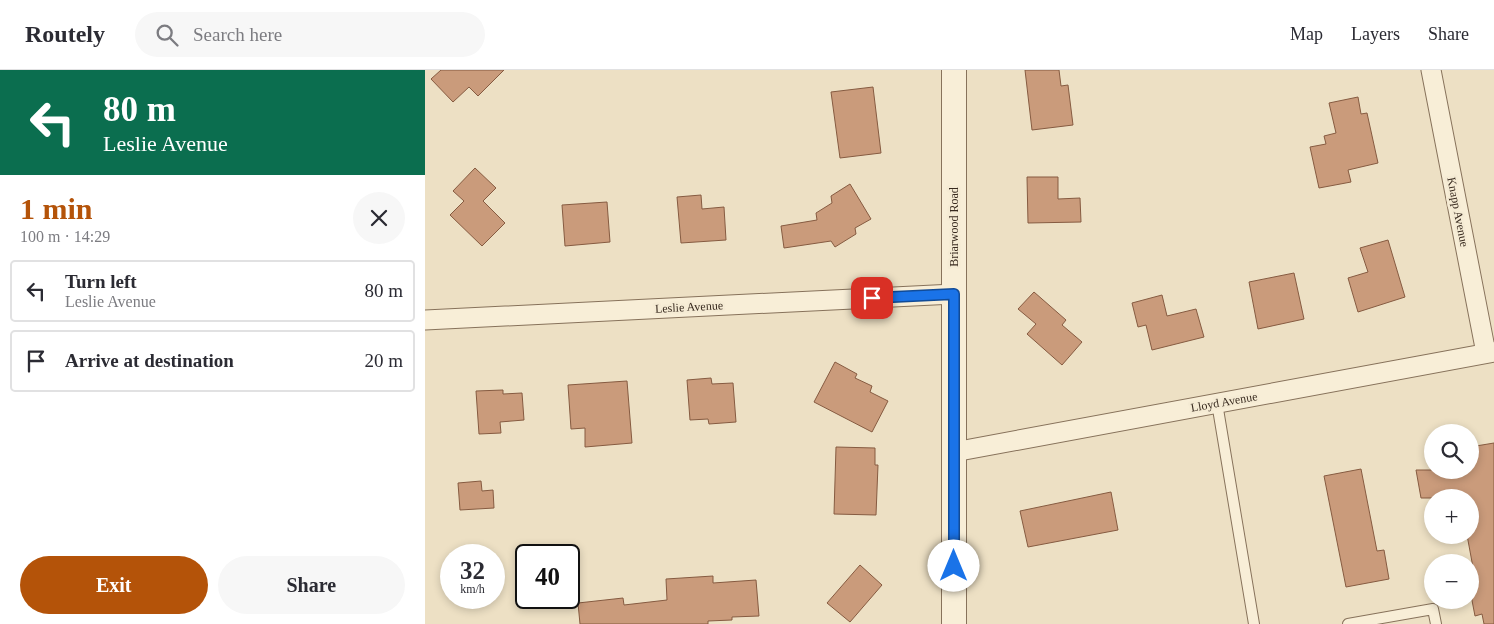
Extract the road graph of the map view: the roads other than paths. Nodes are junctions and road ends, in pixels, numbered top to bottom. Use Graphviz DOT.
graph roads {
  1 [pos="954,70"];
  2 [pos="1431,70"];
  3 [pos="954,294"];
  4 [pos="425,320"];
  5 [pos="1490,353"];
  6 [pos="1217,403"];
  7 [pos="954,452"];
  8 [pos="1251,623"];
  9 [pos="954,624"];
  10 [pos="1348,624"];
  11 [pos="1436,624"];
  1 -- 3 [label="street, Briarwood Road"];
  2 -- 5 [label="street, Knapp Avenue"];
  3 -- 4 [label="street, Leslie Avenue"];
  3 -- 7 [label="street, Briarwood Road"];
  5 -- 6 [label="street, Lloyd Avenue"];
  6 -- 7 [label="street, Lloyd Avenue"];
  6 -- 8 [label="lane"];
  7 -- 9 [label="street, Briarwood Road"];
  10 -- 11 [label="lane"];
}
